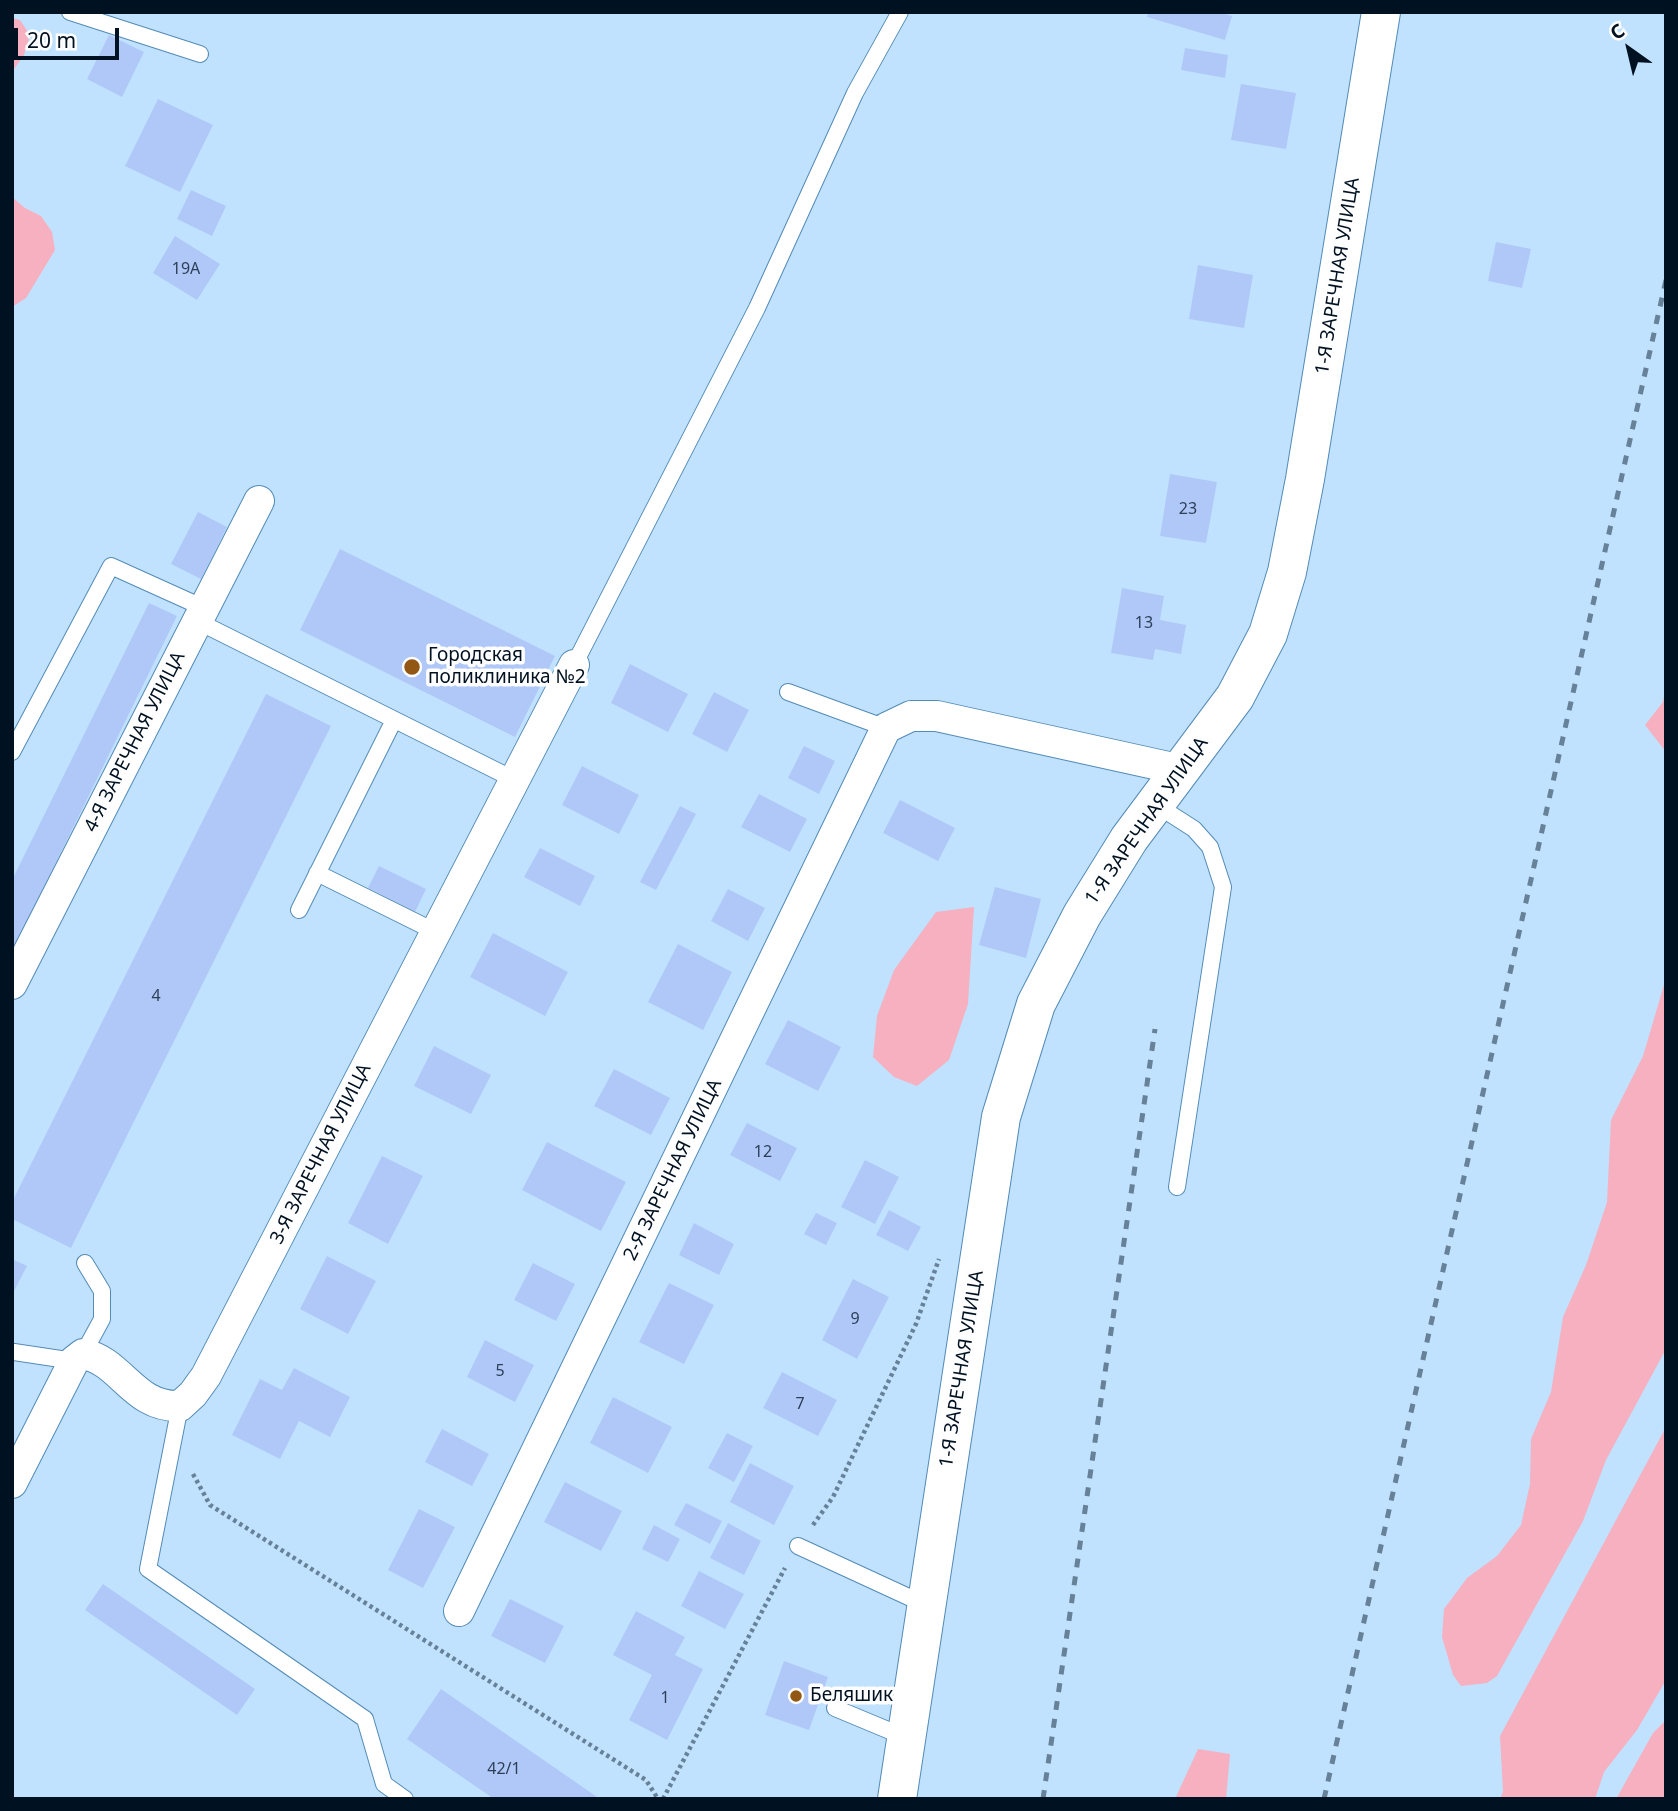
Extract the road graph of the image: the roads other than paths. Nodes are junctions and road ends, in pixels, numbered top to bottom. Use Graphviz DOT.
graph roads {
  1 [pos="70,12"];
  2 [pos="900,12"];
  3 [pos="1381,12"];
  4 [pos="200,54"];
  5 [pos="259,501"];
  6 [pos="201,615"];
  7 [pos="574,665"];
  8 [pos="788,692"];
  9 [pos="394,720"];
  10 [pos="886,728"];
  11 [pos="12,752"];
  12 [pos="1182,770"];
  13 [pos="515,780"];
  14 [pos="1155,804"];
  15 [pos="317,873"];
  16 [pos="299,910"];
  17 [pos="436,932"];
  18 [pos="12,984"];
  19 [pos="1177,1187"];
  20 [pos="85,1263"];
  21 [pos="14,1352"];
  22 [pos="79,1358"];
  23 [pos="178,1417"];
  24 [pos="12,1483"];
  25 [pos="798,1546"];
  26 [pos="926,1605"];
  27 [pos="459,1611"];
  28 [pos="835,1708"];
  29 [pos="906,1738"];
  30 [pos="384,1784"];
  31 [pos="374,1799"];
  32 [pos="405,1799"];
  33 [pos="897,1799"];
  1 -- 4 [label="lane"];
  2 -- 7 [label="lane"];
  3 -- 12 [label="street, 1-Я ЗАРЕЧНАЯ УЛИЦА"];
  5 -- 6 [label="street, 4-Я ЗАРЕЧНАЯ УЛИЦА"];
  6 -- 9 [label="lane"];
  6 -- 11 [label="lane"];
  6 -- 18 [label="street, 4-Я ЗАРЕЧНАЯ УЛИЦА"];
  7 -- 13 [label="street, 3-Я ЗАРЕЧНАЯ УЛИЦА"];
  8 -- 10 [label="lane"];
  9 -- 13 [label="lane"];
  9 -- 15 [label="lane"];
  10 -- 12 [label="street"];
  10 -- 27 [label="street, 2-Я ЗАРЕЧНАЯ УЛИЦА"];
  12 -- 14 [label="street, 1-Я ЗАРЕЧНАЯ УЛИЦА"];
  13 -- 17 [label="street, 3-Я ЗАРЕЧНАЯ УЛИЦА"];
  14 -- 19 [label="lane"];
  14 -- 26 [label="street, 1-Я ЗАРЕЧНАЯ УЛИЦА"];
  15 -- 16 [label="lane"];
  15 -- 17 [label="lane"];
  17 -- 23 [label="street, 3-Я ЗАРЕЧНАЯ УЛИЦА"];
  20 -- 22 [label="lane"];
  21 -- 22 [label="lane"];
  22 -- 23 [label="street"];
  22 -- 24 [label="street"];
  23 -- 30 [label="lane"];
  25 -- 26 [label="lane"];
  26 -- 29 [label="street, 1-Я ЗАРЕЧНАЯ УЛИЦА"];
  28 -- 29 [label="lane"];
  29 -- 33 [label="street, 1-Я ЗАРЕЧНАЯ УЛИЦА"];
  30 -- 31 [label="lane"];
  30 -- 32 [label="lane"];
}
